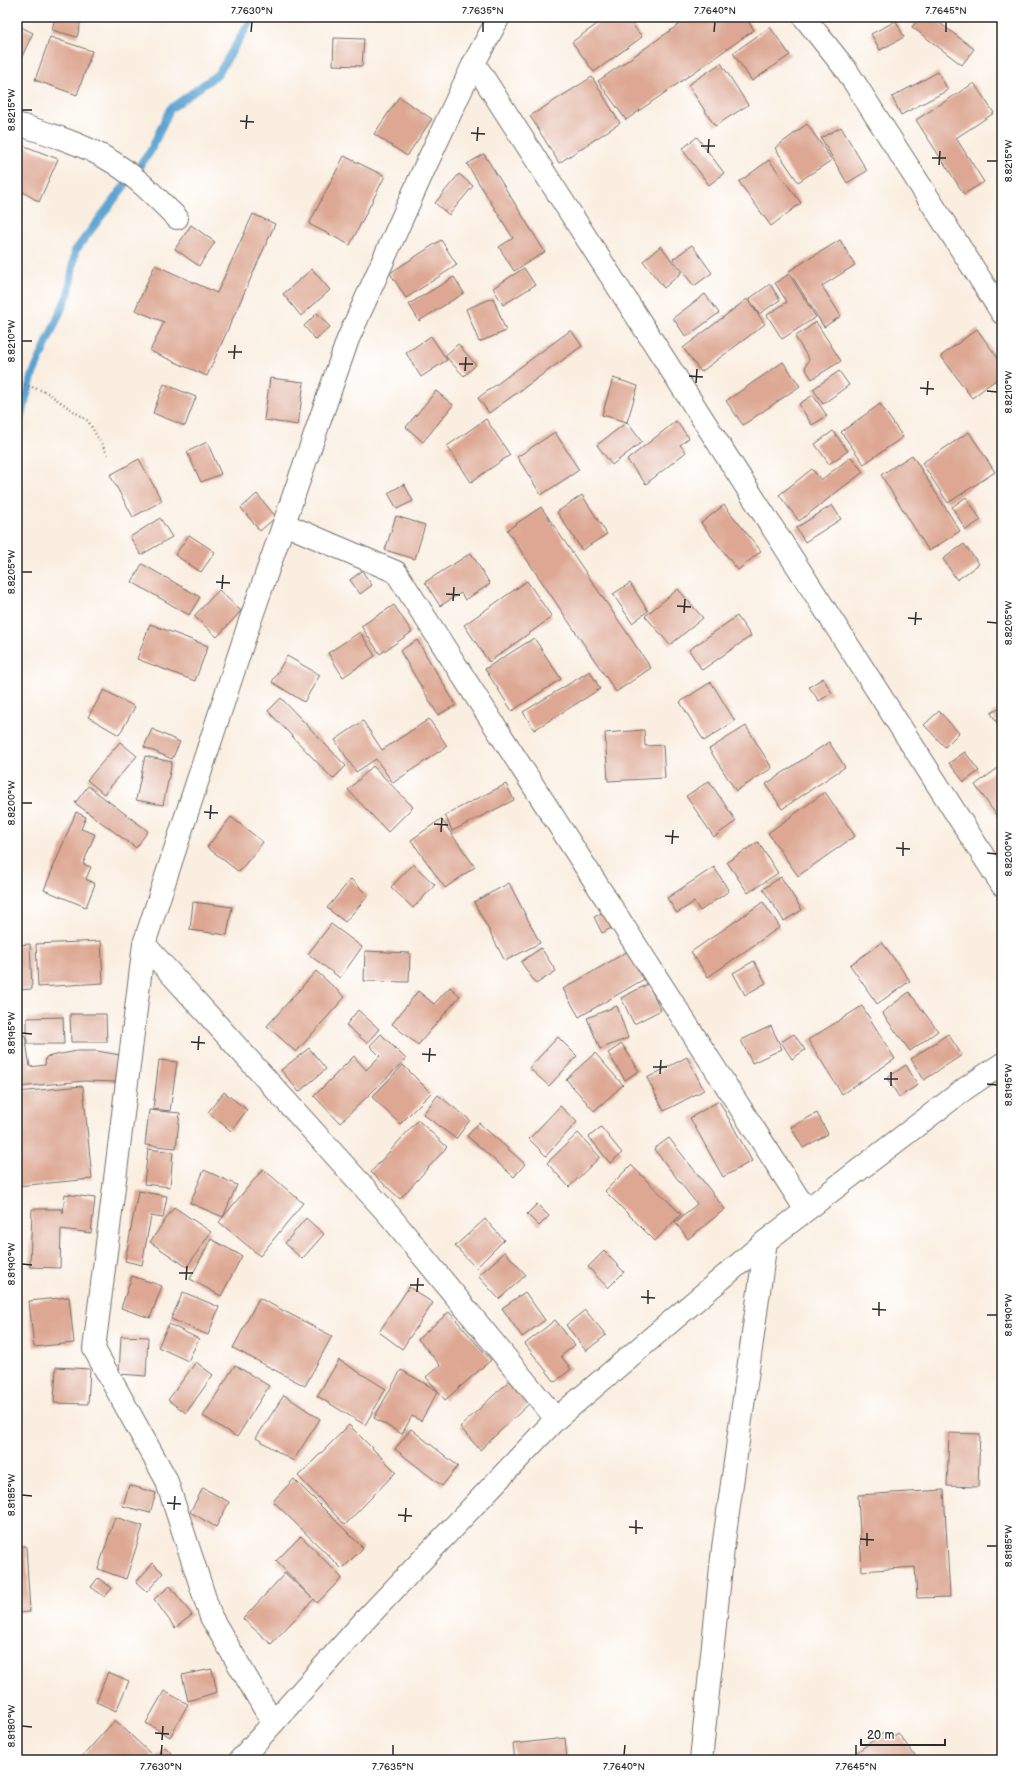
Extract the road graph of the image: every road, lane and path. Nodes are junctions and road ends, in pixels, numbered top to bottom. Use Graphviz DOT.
graph roads {
  1 [pos="500,17"];
  2 [pos="804,17"];
  3 [pos="474,63"];
  4 [pos="17,124"];
  5 [pos="177,218"];
  6 [pos="1002,313"];
  7 [pos="17,382"];
  8 [pos="108,455"];
  9 [pos="284,524"];
  10 [pos="1002,885"];
  11 [pos="144,944"];
  12 [pos="1002,1064"];
  13 [pos="806,1210"];
  14 [pos="766,1240"];
  15 [pos="556,1419"];
  16 [pos="273,1723"];
  17 [pos="240,1760"];
  18 [pos="700,1760"];
  1 -- 3 [label="street"];
  2 -- 6 [label="street"];
  3 -- 9 [label="street"];
  3 -- 10 [label="street"];
  4 -- 5 [label="street"];
  7 -- 8 [label="path"];
  9 -- 11 [label="street"];
  9 -- 13 [label="street"];
  11 -- 15 [label="street"];
  11 -- 16 [label="street"];
  12 -- 13 [label="street"];
  13 -- 14 [label="street"];
  14 -- 15 [label="street"];
  14 -- 18 [label="street"];
  15 -- 16 [label="street"];
  16 -- 17 [label="street"];
}
